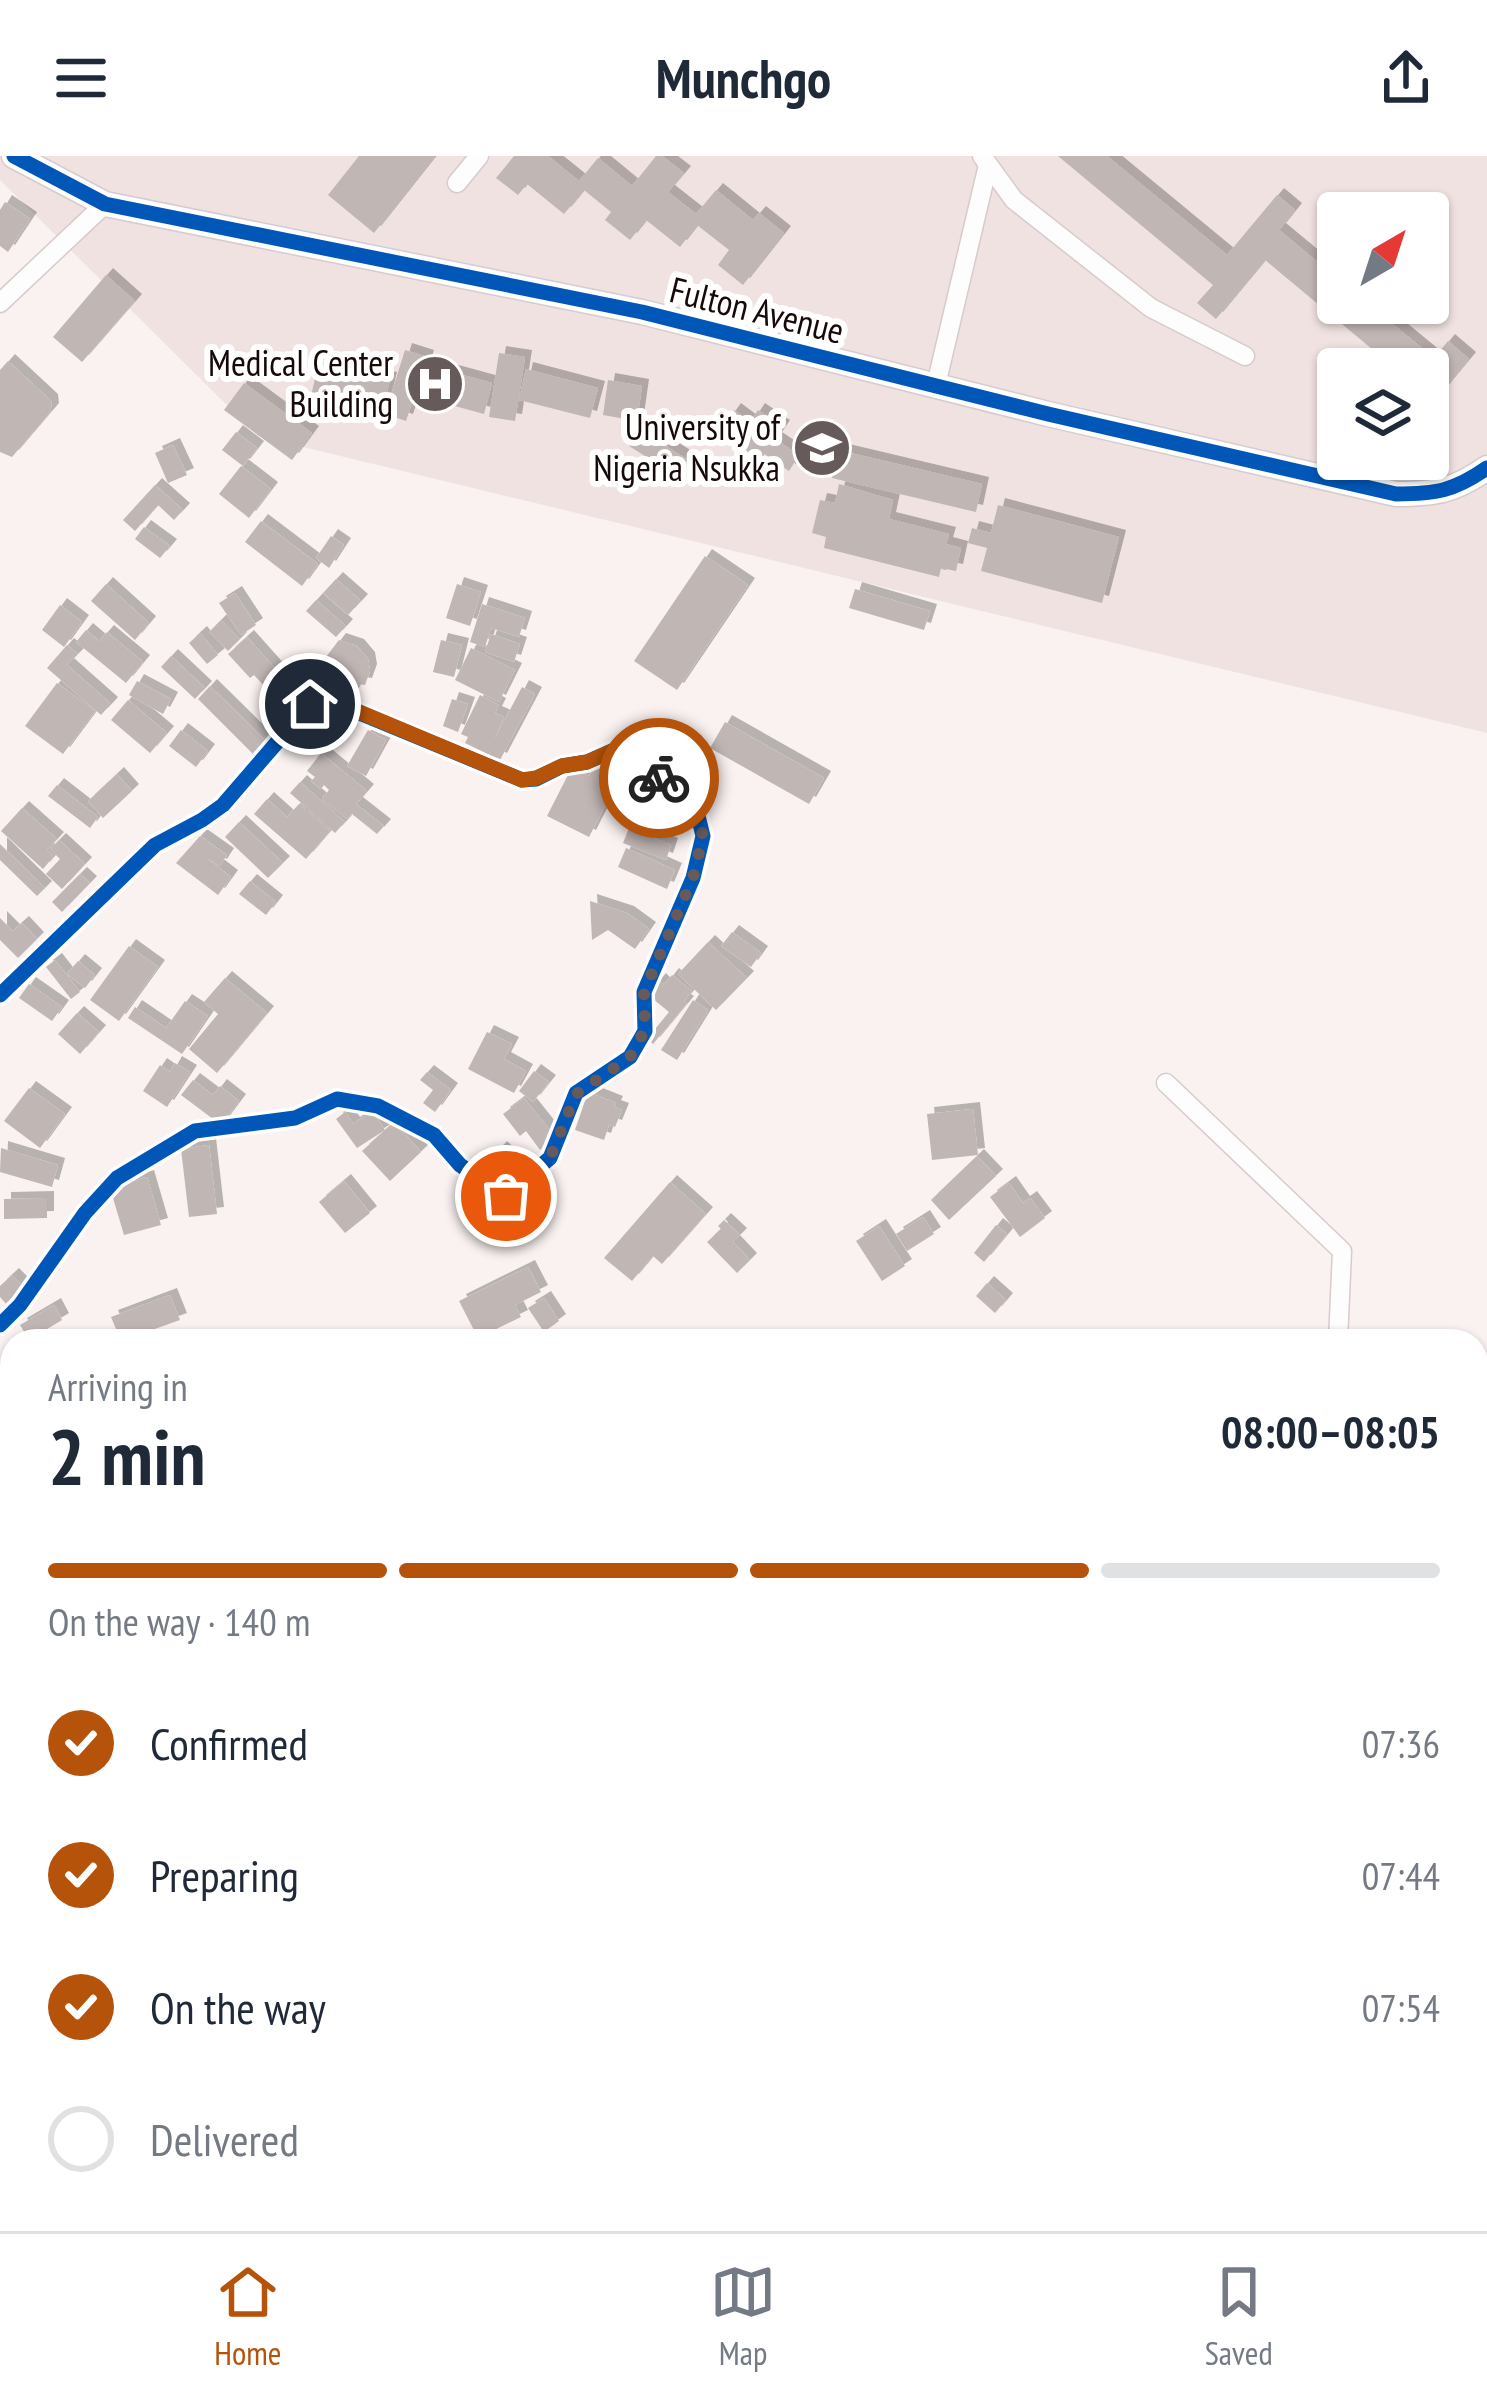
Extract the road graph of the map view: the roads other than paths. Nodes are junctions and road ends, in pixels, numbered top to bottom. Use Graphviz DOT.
graph roads {
  1 [pos="14,156"];
  2 [pos="479,156"];
  3 [pos="985,160"];
  4 [pos="457,183"];
  5 [pos="105,204"];
  6 [pos="0,303"];
  7 [pos="1245,356"];
  8 [pos="936,385"];
  9 [pos="1487,469"];
  10 [pos="0,995"];
  11 [pos="1166,1083"];
  12 [pos="0,1324"];
  13 [pos="1339,1329"];
  1 -- 5 [label="street, Fulton Avenue"];
  2 -- 4 [label="street"];
  3 -- 7 [label="street"];
  3 -- 8 [label="street"];
  5 -- 6 [label="street"];
  5 -- 8 [label="street, Fulton Avenue"];
  8 -- 9 [label="street, Fulton Avenue"];
  10 -- 12 [label="street"];
  11 -- 13 [label="street"];
}
